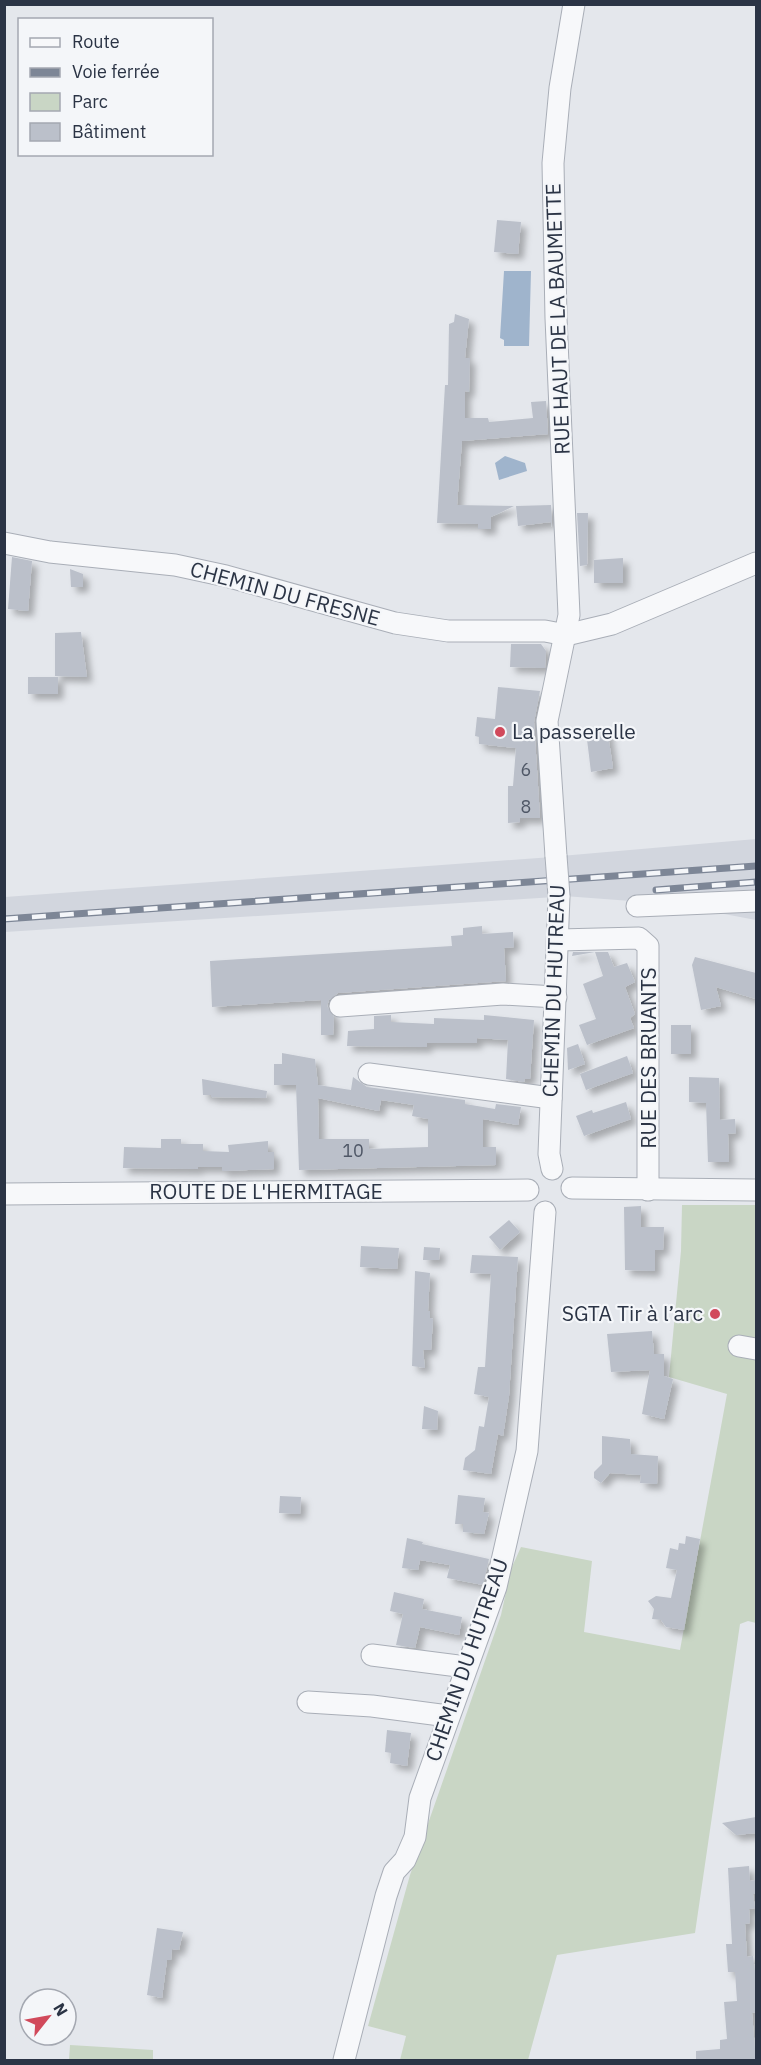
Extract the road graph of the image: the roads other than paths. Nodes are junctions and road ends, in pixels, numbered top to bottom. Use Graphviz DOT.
graph roads {
  1 [pos="574,4"];
  2 [pos="4,543"];
  3 [pos="756,563"];
  4 [pos="566,635"];
  5 [pos="756,901"];
  6 [pos="638,906"];
  7 [pos="559,940"];
  8 [pos="556,997"];
  9 [pos="340,1006"];
  10 [pos="369,1074"];
  11 [pos="551,1098"];
  12 [pos="552,1169"];
  13 [pos="572,1188"];
  14 [pos="528,1190"];
  15 [pos="648,1190"];
  16 [pos="756,1190"];
  17 [pos="4,1194"];
  18 [pos="545,1212"];
  19 [pos="372,1655"];
  20 [pos="466,1667"];
  21 [pos="308,1702"];
  22 [pos="448,1716"];
  23 [pos="345,2061"];
  1 -- 4 [label="street, RUE HAUT DE LA BAUMETTE"];
  2 -- 4 [label="street, CHEMIN DU FRESNE"];
  3 -- 4 [label="street"];
  4 -- 7 [label="street, CHEMIN DU HUTREAU, bridge"];
  5 -- 6 [label="street"];
  7 -- 8 [label="street, CHEMIN DU HUTREAU"];
  7 -- 15 [label="street, RUE DES BRUANTS"];
  8 -- 9 [label="street"];
  8 -- 11 [label="street, CHEMIN DU HUTREAU"];
  10 -- 11 [label="street"];
  11 -- 12 [label="street, CHEMIN DU HUTREAU"];
  12 -- 13 [label="street"];
  12 -- 14 [label="street"];
  13 -- 15 [label="street"];
  13 -- 18 [label="street"];
  14 -- 17 [label="street, ROUTE DE L'HERMITAGE"];
  14 -- 18 [label="street"];
  15 -- 16 [label="street"];
  18 -- 20 [label="street, CHEMIN DU HUTREAU"];
  19 -- 20 [label="street"];
  20 -- 22 [label="street, CHEMIN DU HUTREAU"];
  21 -- 22 [label="street"];
  22 -- 23 [label="street, CHEMIN DU HUTREAU"];
}
